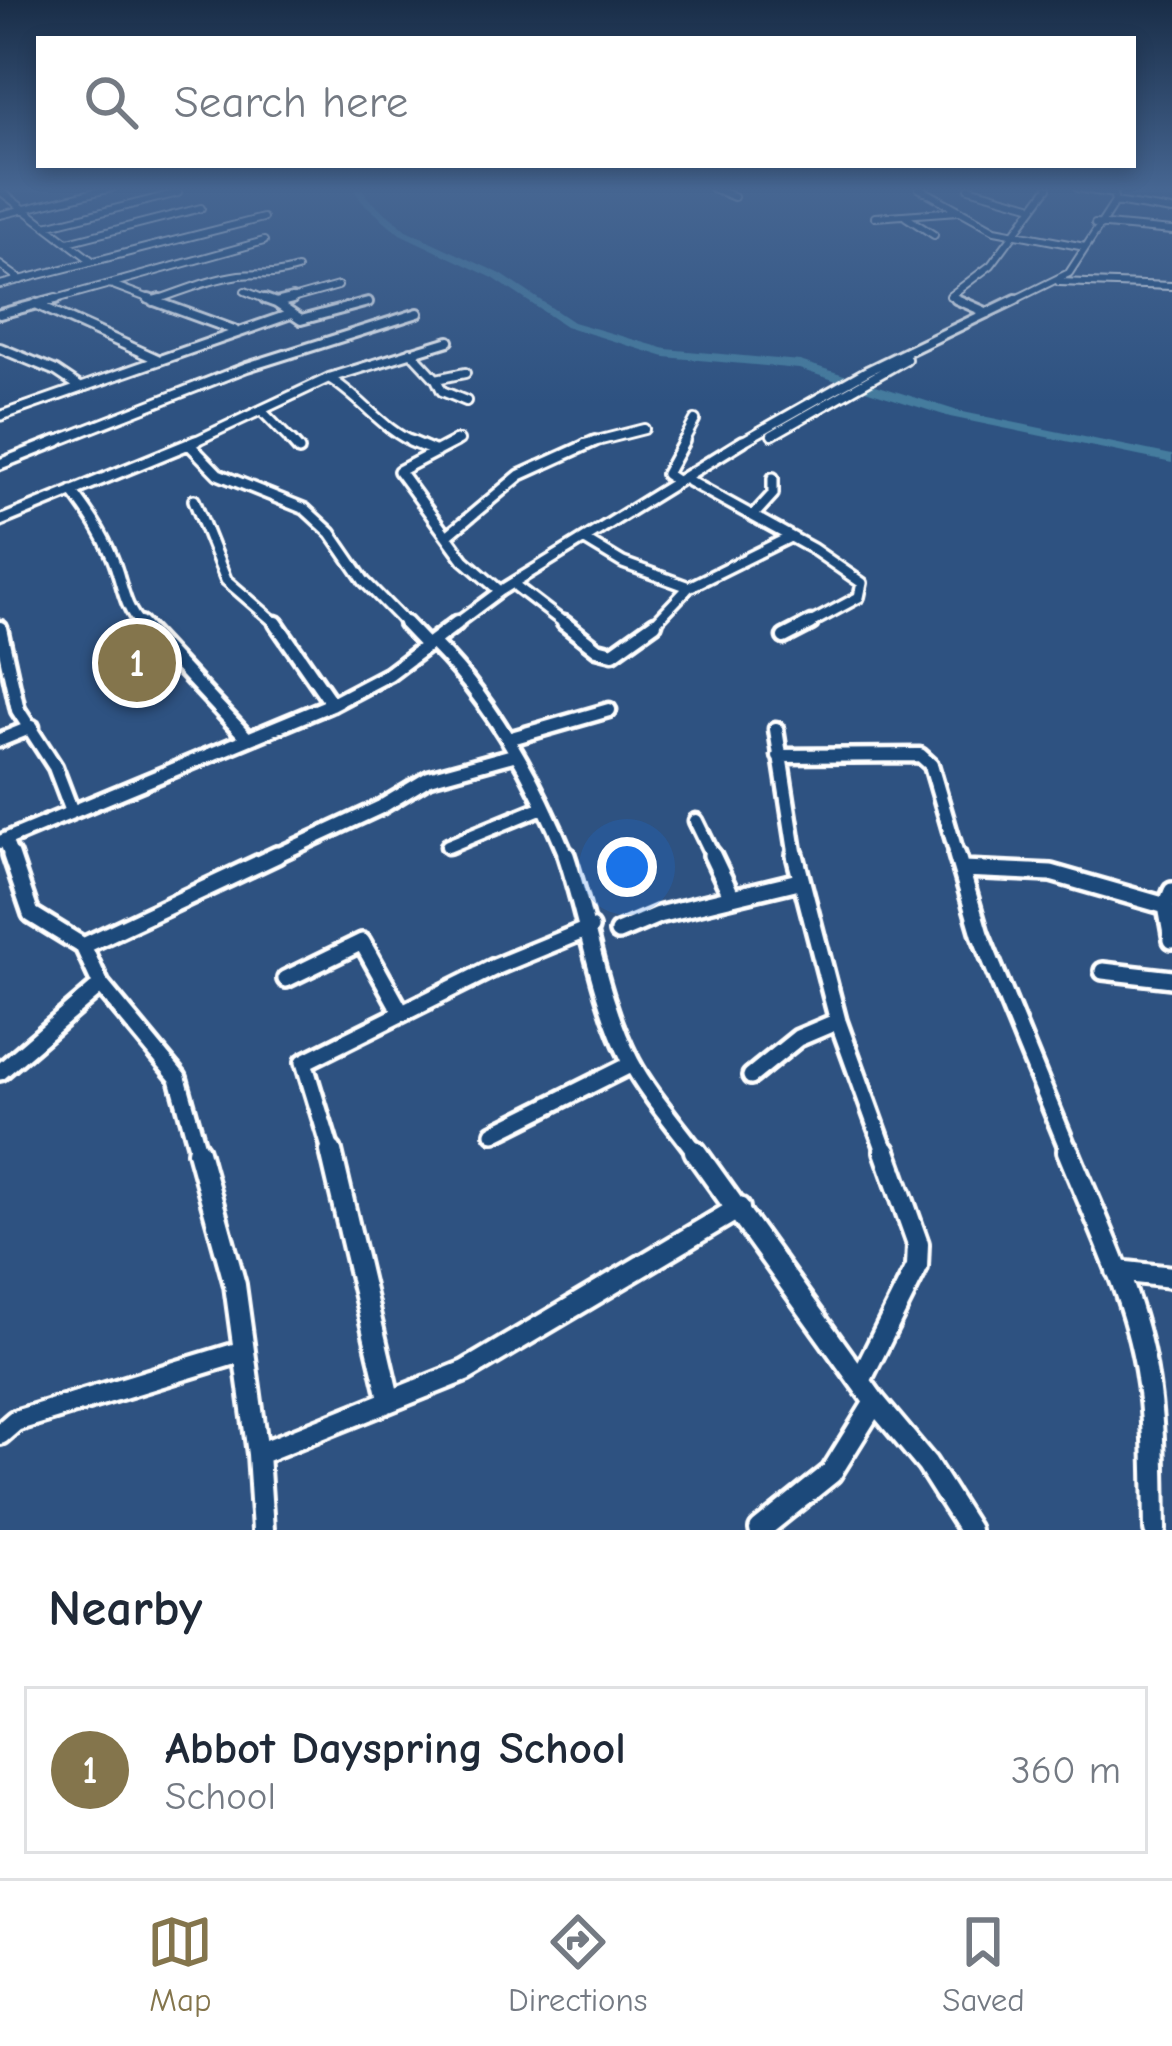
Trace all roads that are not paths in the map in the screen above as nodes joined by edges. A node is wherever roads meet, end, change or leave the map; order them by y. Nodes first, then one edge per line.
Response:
1 (198, 259) edge
2 (994, 259) edge
3 (1081, 259) edge
4 (91, 260) edge
5 (0, 265) edge
6 (297, 269) dead end
7 (21, 280) junction
8 (1054, 282) junction
9 (110, 284) junction
10 (0, 285) edge
11 (338, 286) dead end
12 (1172, 286) edge
13 (245, 291) dead end
14 (153, 301) junction
15 (368, 302) dead end
16 (36, 304) junction
17 (276, 304) junction
18 (988, 313) junction
19 (0, 314) edge
20 (291, 314) junction
21 (418, 314) dead end
22 (235, 331) junction
23 (931, 340) junction
24 (449, 341) dead end
25 (0, 348) edge
26 (411, 352) junction
27 (158, 359) junction
28 (465, 373) dead end
29 (328, 378) junction
30 (436, 379) junction
31 (851, 385) junction
32 (80, 387) junction
33 (466, 401) dead end
34 (261, 410) junction
35 (0, 416) edge
36 (695, 420) dead end
37 (644, 429) dead end
38 (459, 440) dead end
39 (190, 444) junction
40 (299, 450) dead end
41 (436, 452) junction
42 (0, 464) edge
43 (773, 478) dead end
44 (682, 481) junction
45 (72, 491) junction
46 (194, 500) dead end
47 (753, 516) junction
48 (0, 521) edge
49 (447, 536) junction
50 (788, 538) junction
51 (585, 540) junction
52 (517, 587) junction
53 (689, 587) junction
54 (500, 591) junction
55 (0, 628) edge
56 (784, 637) dead end
57 (430, 645) junction
58 (332, 704) junction
59 (609, 710) dead end
60 (32, 727) junction
61 (776, 729) dead end
62 (247, 738) junction
63 (0, 740) edge
64 (510, 747) junction
65 (779, 756) junction
66 (543, 807) junction
67 (70, 809) junction
68 (696, 820) dead end
69 (2, 845) edge
70 (448, 846) dead end
71 (963, 869) junction
72 (799, 881) junction
73 (732, 897) junction
74 (1169, 898) edge
75 (590, 928) junction
76 (618, 932) dead end
77 (1172, 940) edge
78 (82, 946) junction
79 (1103, 971) dead end
80 (286, 979) dead end
81 (1172, 979) edge
82 (101, 985) junction
83 (401, 1012) junction
84 (838, 1021) junction
85 (632, 1064) junction
86 (0, 1072) edge
87 (751, 1076) dead end
88 (494, 1133) dead end
89 (739, 1208) junction
90 (1117, 1270) junction
91 (1172, 1277) edge
92 (244, 1351) junction
93 (860, 1381) junction
94 (389, 1399) junction
95 (875, 1402) junction
96 (0, 1434) edge
97 (258, 1454) junction
98 (263, 1530) edge
99 (760, 1530) edge
100 (969, 1530) edge
101 (1155, 1530) edge

1 - 9 street
2 - 18 street
3 - 8 street
4 - 7 street
5 - 7 street
6 - 14 street
7 - 10 street
8 - 12 street
8 - 18 street
9 - 14 street
9 - 16 street
11 - 17 street
13 - 17 street
14 - 22 street
15 - 20 street
16 - 19 street
16 - 27 street
17 - 20 street
18 - 23 street
20 - 22 street
21 - 42 street
22 - 27 street
23 - 31 street
23 - 31 street
24 - 26 street
25 - 32 street
26 - 29 street
26 - 30 street
27 - 32 street
28 - 30 street
29 - 34 street
29 - 41 street
30 - 33 street
31 - 44 street
32 - 35 street
34 - 39 street
34 - 40 street
36 - 44 street
37 - 49 street
38 - 41 street
39 - 45 street
39 - 57 street
41 - 49 street
43 - 47 street
44 - 47 street
44 - 51 street
44 - 54 street
45 - 48 street
45 - 62 street
46 - 58 street
47 - 50 street
49 - 54 street
50 - 53 street
50 - 56 street
51 - 52 street
51 - 53 street
52 - 53 street
52 - 57 street
54 - 57 street
55 - 60 street
57 - 58 street
57 - 64 street
57 - 69 street
58 - 62 street
59 - 64 street
60 - 63 street
60 - 67 street
61 - 65 street
62 - 67 street
64 - 66 street
64 - 78 street
65 - 71 street
65 - 72 street
66 - 70 street
66 - 75 street
67 - 69 street
68 - 73 street
69 - 78 street
71 - 74 street
71 - 90 street
72 - 73 street
72 - 84 street
73 - 76 street
74 - 77 street
75 - 83 street
75 - 85 street
78 - 82 street
79 - 81 street
80 - 83 street
82 - 86 street
82 - 92 street
83 - 94 street
84 - 87 street
84 - 93 street
85 - 88 street
85 - 89 street
89 - 93 street
89 - 94 street
90 - 91 street
90 - 101 street
92 - 96 street
92 - 97 street
93 - 95 street
94 - 97 street
95 - 99 street
95 - 100 street
97 - 98 street

